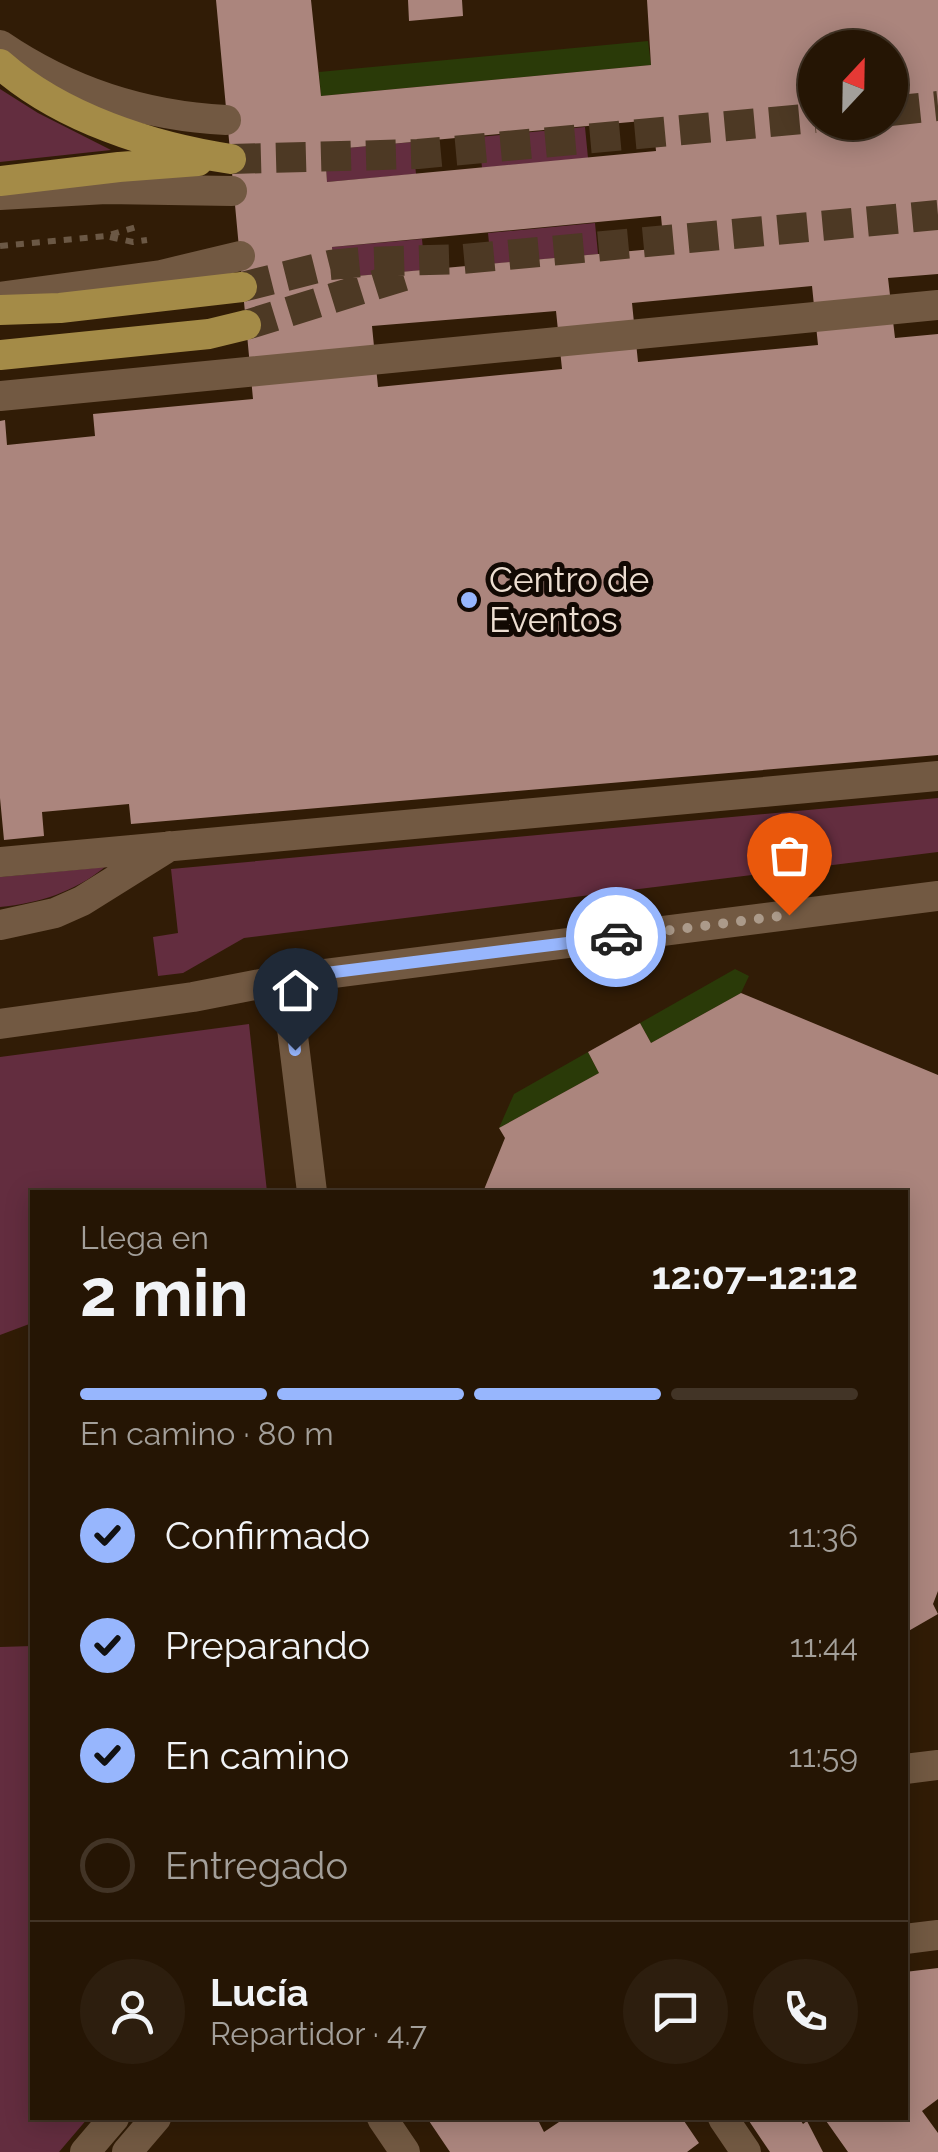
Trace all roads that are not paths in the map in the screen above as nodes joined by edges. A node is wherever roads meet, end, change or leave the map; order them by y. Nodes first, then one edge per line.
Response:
1 (0, 45) edge
2 (0, 64) edge
3 (226, 120) dead end
4 (0, 181) edge
5 (232, 191) tunnel mouth
6 (0, 195) edge
7 (240, 256) tunnel mouth
8 (242, 287) tunnel mouth
9 (0, 297) edge
10 (938, 306) edge
11 (0, 310) edge
12 (246, 325) tunnel mouth
13 (0, 355) edge
14 (0, 396) edge
15 (938, 776) edge
16 (173, 844) junction
17 (0, 862) edge
18 (938, 896) edge
19 (0, 925) edge
20 (286, 978) junction
21 (0, 1024) edge
22 (312, 1190) edge
23 (938, 1765) edge
24 (908, 1769) edge
25 (938, 1934) edge
26 (908, 1939) edge
27 (112, 2120) edge
28 (154, 2120) edge
29 (383, 2120) edge
30 (723, 2120) edge
31 (85, 2152) edge
32 (127, 2152) edge
33 (405, 2152) edge
34 (746, 2152) edge

1 - 3 street
2 - 4 main road
5 - 6 street
7 - 9 street
8 - 11 main road
10 - 14 street
12 - 13 main road
15 - 16 street
16 - 17 street
16 - 19 street
18 - 20 street
20 - 21 street
20 - 22 street
23 - 24 street
25 - 26 street
27 - 31 street
28 - 32 street
29 - 33 street
30 - 34 street

